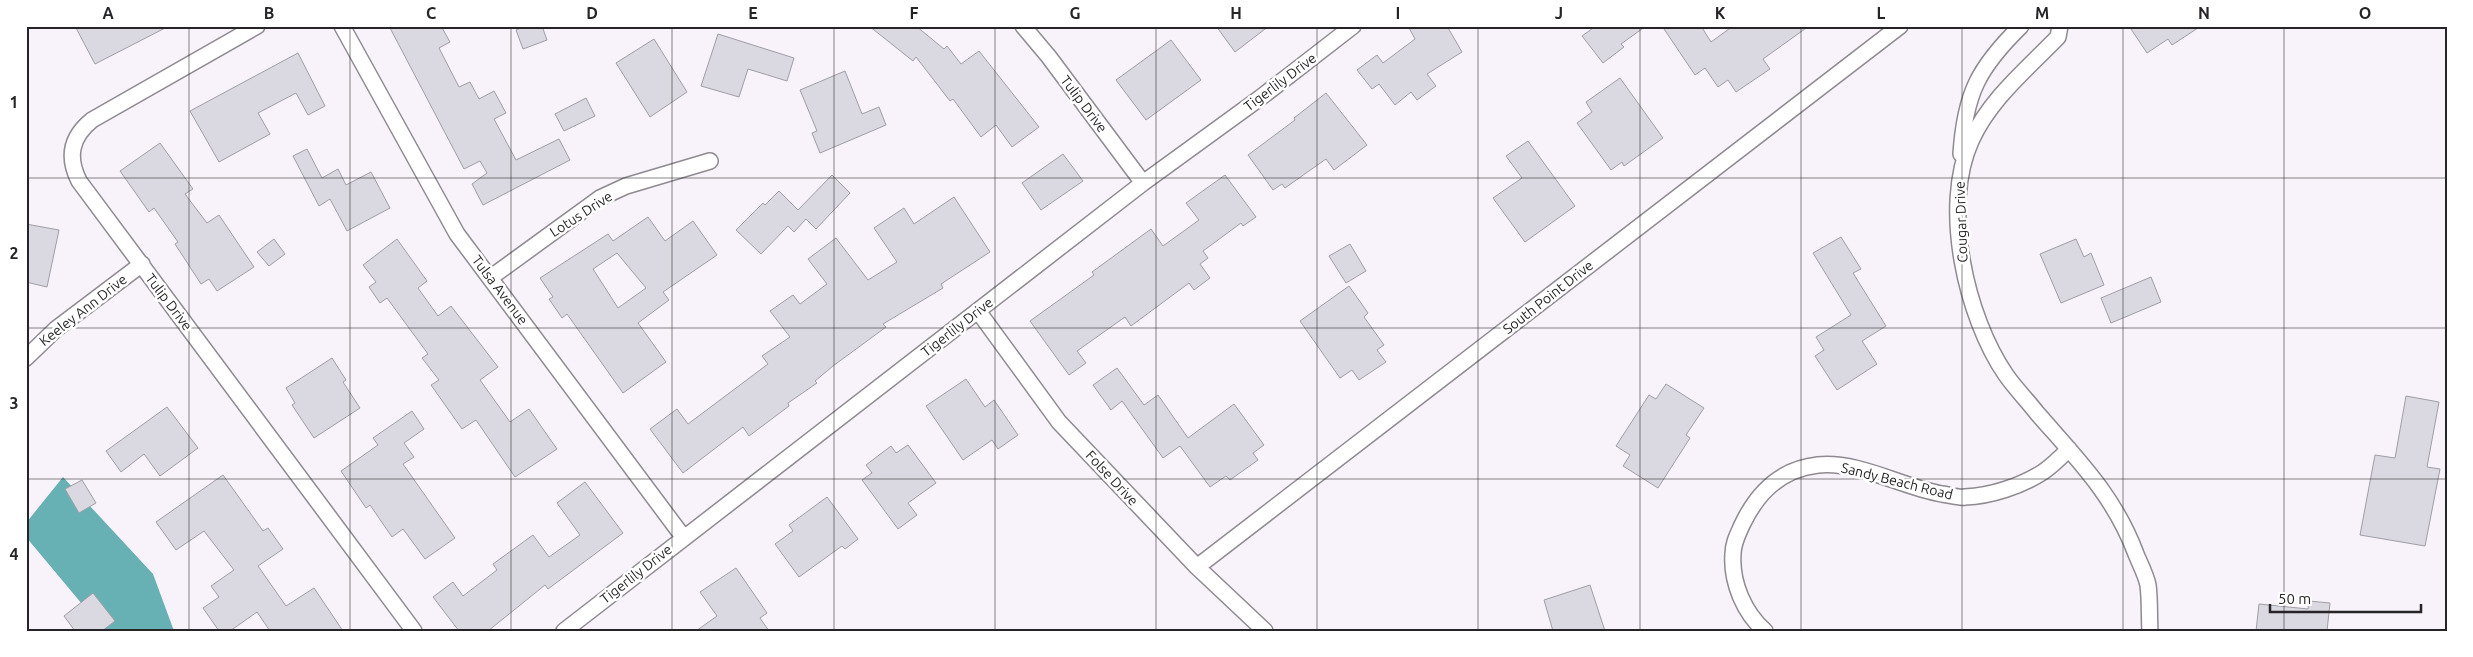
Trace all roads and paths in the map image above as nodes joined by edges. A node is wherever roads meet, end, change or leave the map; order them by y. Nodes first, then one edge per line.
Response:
1 (257, 26) edge
2 (342, 26) edge
3 (1023, 26) edge
4 (1353, 26) edge
5 (1900, 26) edge
6 (2022, 26) edge
7 (2060, 26) edge
8 (710, 162) dead end
9 (1960, 170) junction
10 (1143, 183) junction
11 (142, 264) junction
12 (490, 278) junction
13 (978, 311) junction
14 (26, 358) edge
15 (2069, 449) junction
16 (684, 538) junction
17 (1197, 567) junction
18 (414, 631) edge
19 (564, 631) edge
20 (1265, 631) edge
21 (1766, 631) edge
22 (2150, 631) edge

1 - 11 street, Tulip Drive
2 - 12 street, Tulsa Avenue
3 - 10 street, Tulip Drive
4 - 10 street, Tigerlily Drive
5 - 17 street, South Point Drive
6 - 9 street
7 - 9 street, Cougar Drive
8 - 12 street, Lotus Drive
9 - 15 street, Cougar Drive
10 - 13 street, Tigerlily Drive
11 - 14 street, Keeley Ann Drive
11 - 18 street, Tulip Drive
12 - 16 street, Tulsa Avenue
13 - 16 street, Tigerlily Drive
13 - 17 street, Folse Drive
15 - 21 street, Sandy Beach Road
15 - 22 street
16 - 19 street, Tigerlily Drive
17 - 20 street, Folse Drive

